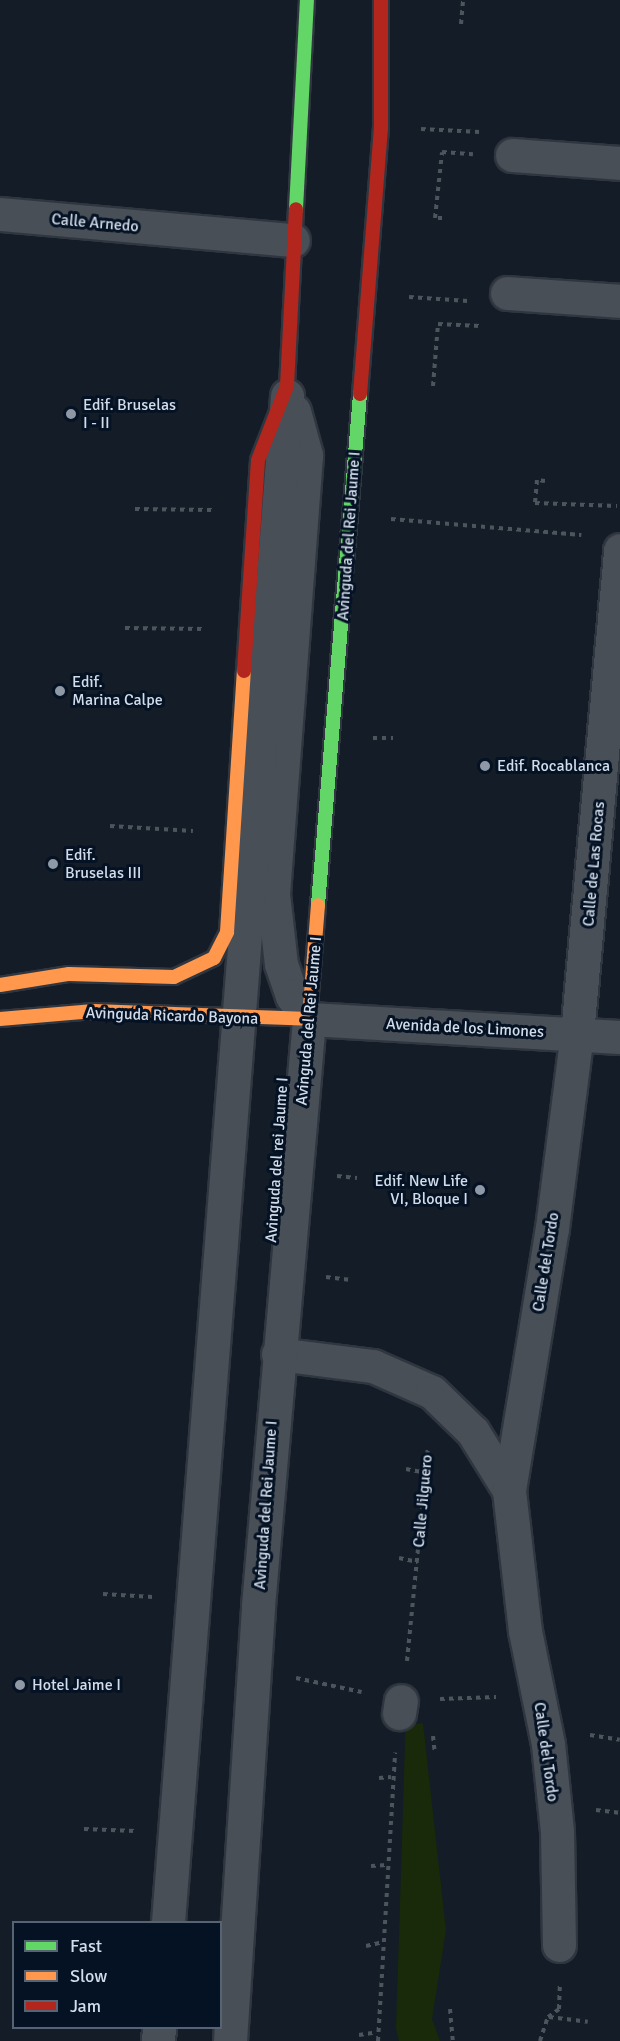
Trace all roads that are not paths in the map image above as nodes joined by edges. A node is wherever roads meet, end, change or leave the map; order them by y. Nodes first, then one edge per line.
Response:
1 (307, 0) edge
2 (381, 0) edge
3 (512, 155) dead end
4 (620, 163) edge
5 (0, 214) edge
6 (293, 240) junction
7 (507, 293) dead end
8 (620, 301) edge
9 (287, 386) junction
10 (620, 550) edge
11 (174, 977) junction
12 (242, 978) junction
13 (0, 985) edge
14 (239, 1017) junction
15 (0, 1019) edge
16 (298, 1019) junction
17 (577, 1034) junction
18 (620, 1037) edge
19 (278, 1353) junction
20 (508, 1490) junction
21 (168, 1921) edge
22 (559, 1945) road end
23 (230, 2041) edge

1 - 6 main road
2 - 16 main road, Avinguda del Rei Jaume I
3 - 4 street
5 - 6 street, Calle Arnedo
6 - 9 main road
7 - 8 street
9 - 11 main road
9 - 12 street
9 - 16 street
10 - 17 street, Calle de Las Rocas
11 - 12 street
11 - 13 main road
12 - 14 street
12 - 16 street
14 - 15 main road, Avinguda Ricardo Bayona
14 - 16 main road, Avinguda Ricardo Bayona
14 - 21 street
16 - 17 street, Avenida de los Limones
16 - 19 street, Avinguda del Rei Jaume I
17 - 18 street, Avenida de los Limones
17 - 20 street, Calle del Tordo
19 - 20 street, Calle del Tordo
19 - 23 street, Avinguda del Rei Jaume I
20 - 22 street, Calle del Tordo

